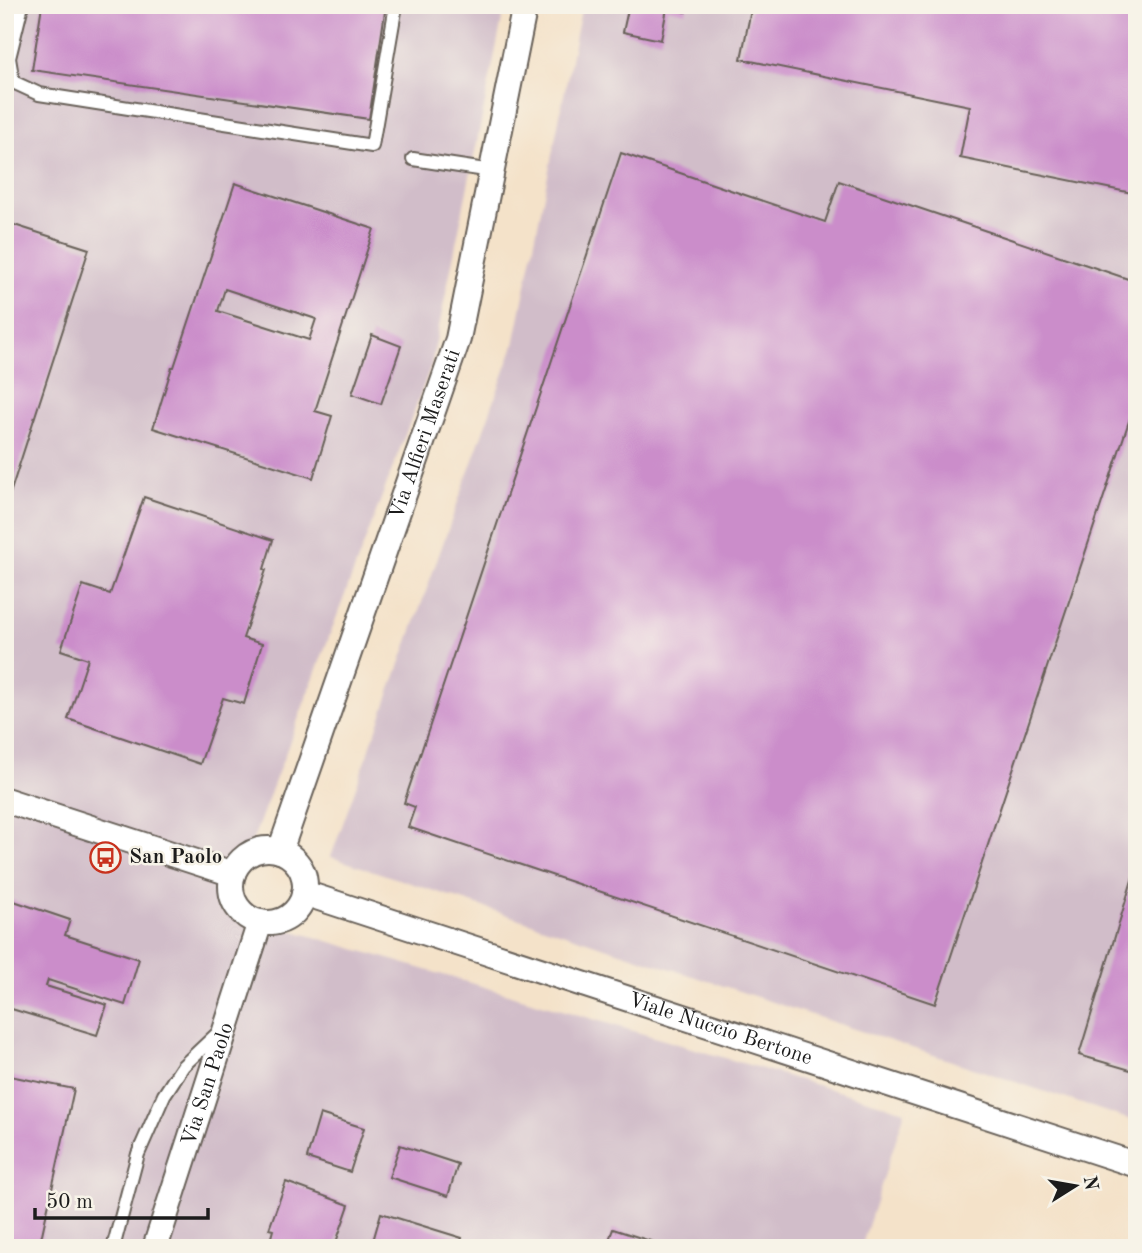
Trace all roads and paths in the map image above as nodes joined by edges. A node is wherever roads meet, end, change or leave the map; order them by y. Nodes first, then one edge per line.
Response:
1 (22, 5) edge
2 (396, 5) edge
3 (525, 5) edge
4 (413, 159) dead end
5 (492, 170) junction
6 (5, 800) edge
7 (280, 851) junction
8 (233, 874) junction
9 (304, 893) junction
10 (260, 922) junction
11 (227, 1025) junction
12 (1137, 1165) edge
13 (113, 1248) edge
14 (155, 1248) edge

1 - 2 lane
3 - 5 street, Via Alfieri Maserati
4 - 5 lane
5 - 7 street, Via Alfieri Maserati
6 - 8 street
7 - 8 street
7 - 9 street
8 - 10 street
9 - 10 street
9 - 12 street, Viale Nuccio Bertone
10 - 11 street, Via San Paolo
11 - 13 lane
11 - 14 street, Via San Paolo

